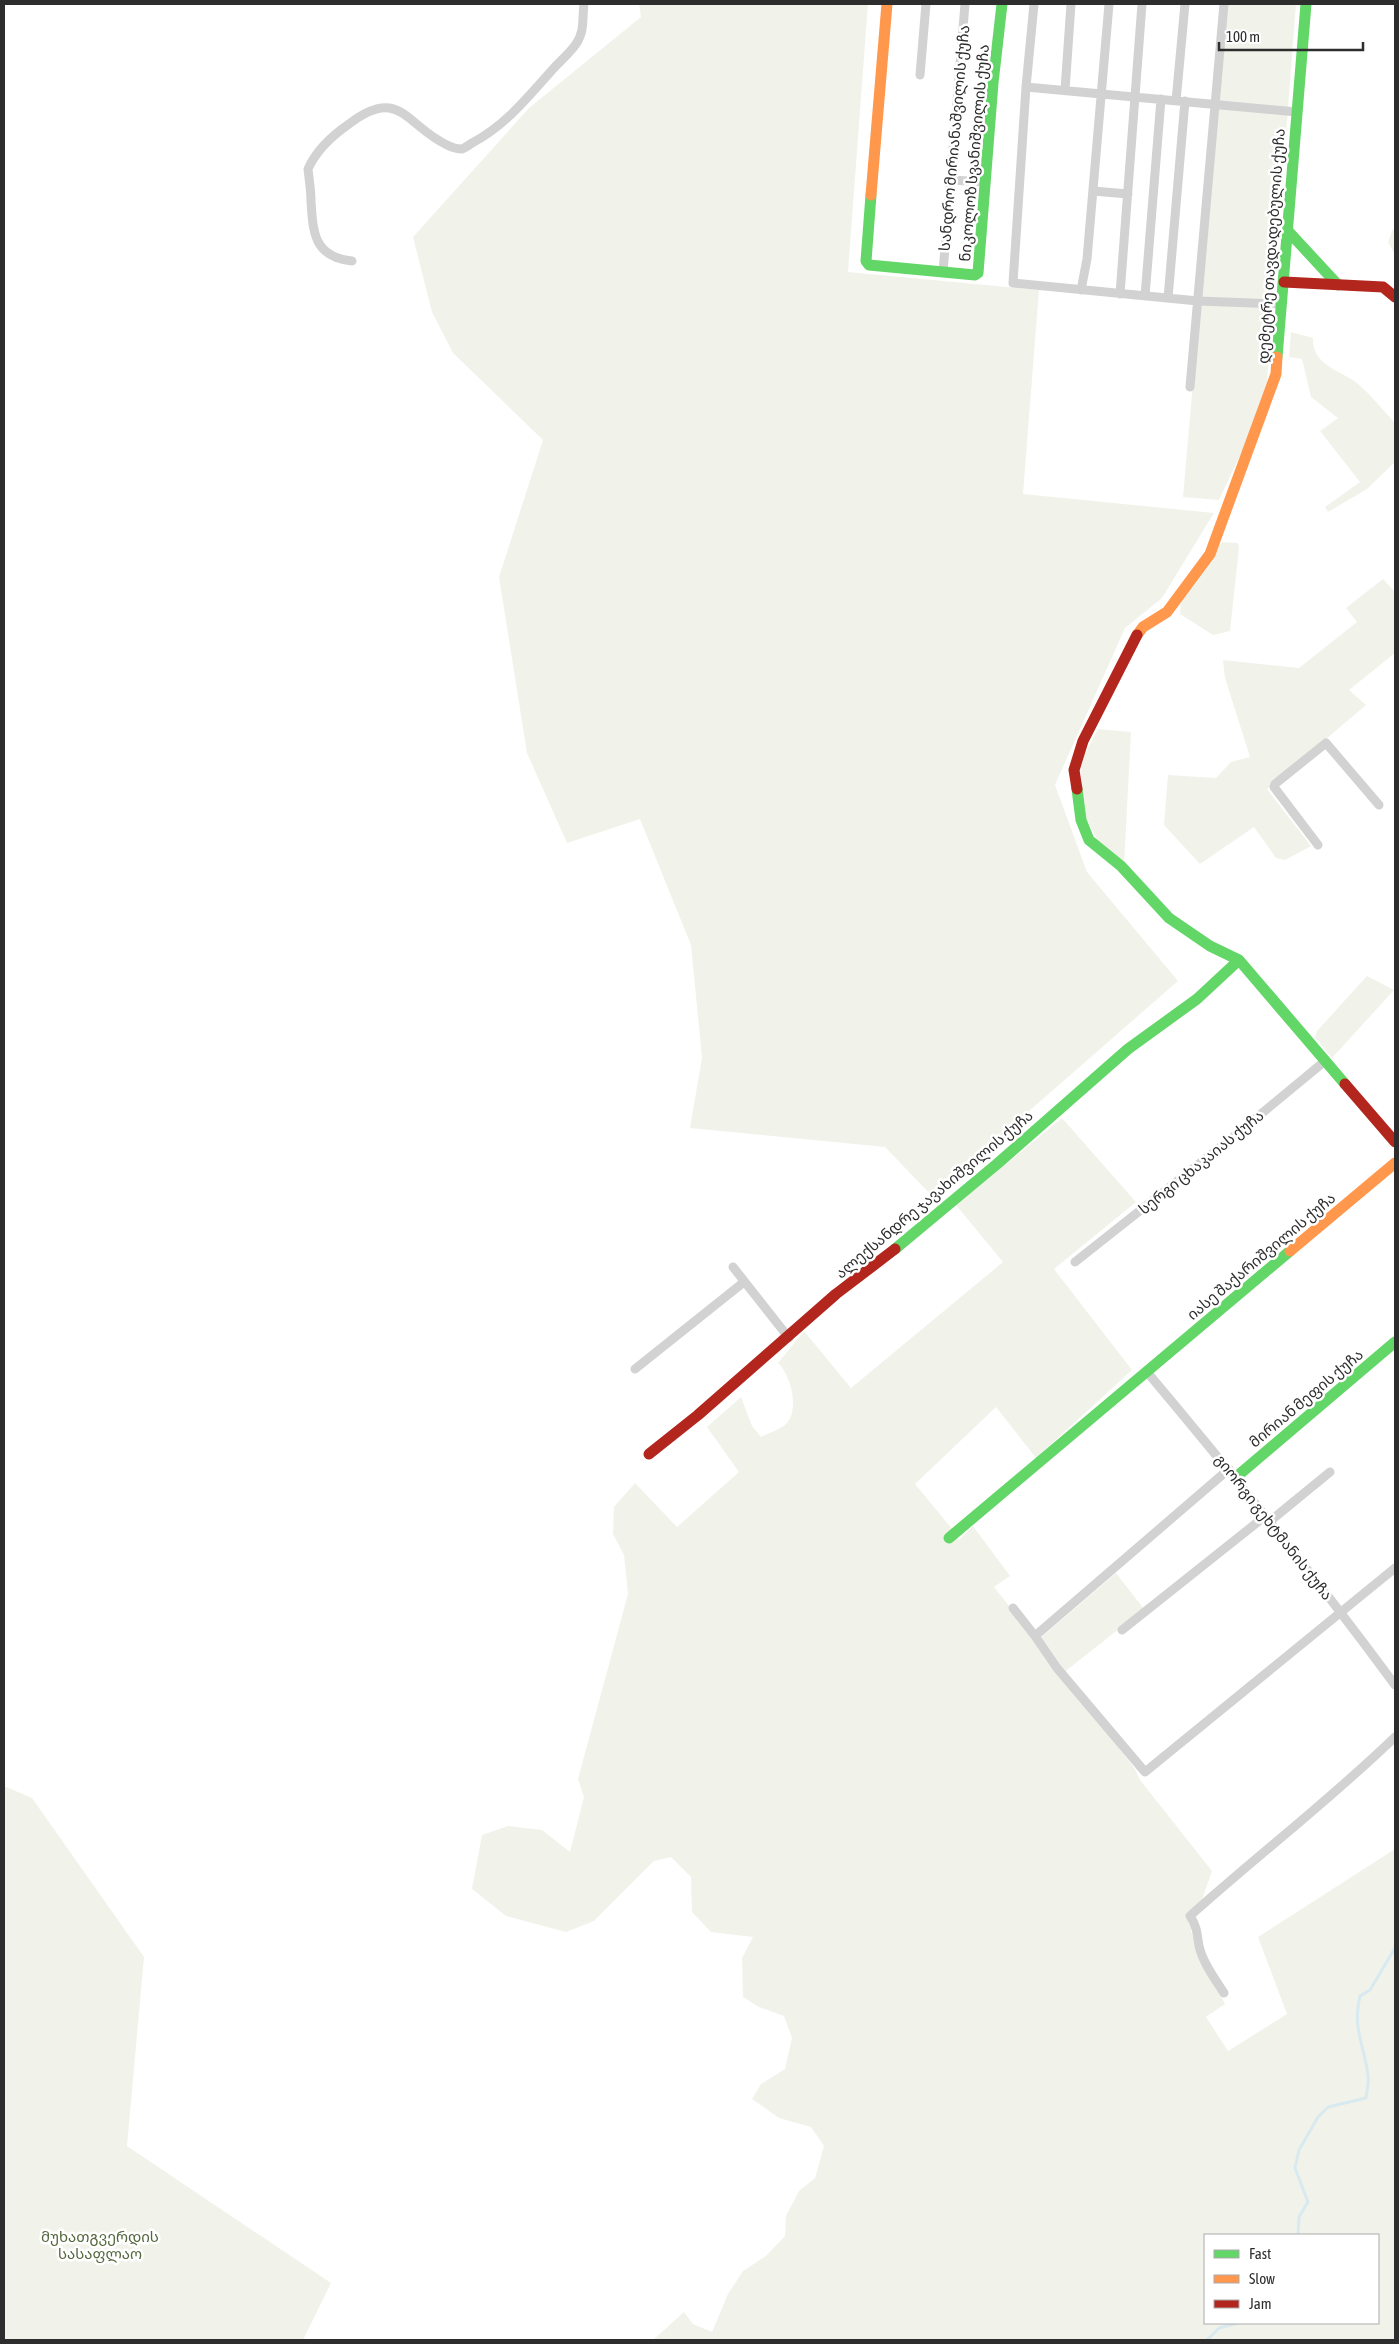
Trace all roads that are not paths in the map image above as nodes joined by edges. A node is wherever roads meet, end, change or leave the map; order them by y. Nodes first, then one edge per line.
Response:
1 (584, 4) edge
2 (887, 4) edge
3 (926, 4) edge
4 (965, 4) edge
5 (1002, 4) edge
6 (1034, 4) edge
7 (1071, 4) edge
8 (1109, 4) edge
9 (1142, 4) edge
10 (1185, 4) edge
11 (1224, 4) edge
12 (1306, 4) edge
13 (920, 75) dead end
14 (1026, 86) junction
15 (1065, 90) junction
16 (1102, 94) junction
17 (1135, 97) junction
18 (1160, 99) junction
19 (1181, 101) junction
20 (1215, 104) junction
21 (1297, 112) junction
22 (951, 180) junction
23 (986, 182) junction
24 (1093, 191) junction
25 (1128, 194) junction
26 (1288, 231) junction
27 (352, 261) dead end
28 (943, 272) junction
29 (1284, 282) junction
30 (1338, 284) junction
31 (1081, 290) junction
32 (1120, 294) junction
33 (1145, 296) junction
34 (1395, 297) edge
35 (1168, 298) junction
36 (1198, 302) junction
37 (1282, 304) junction
38 (1190, 387) dead end
39 (1379, 805) dead end
40 (1318, 845) dead end
41 (1239, 960) junction
42 (1325, 1061) junction
43 (1395, 1142) edge
44 (1395, 1163) edge
45 (1075, 1262) dead end
46 (733, 1267) dead end
47 (744, 1282) junction
48 (788, 1338) junction
49 (1395, 1342) edge
50 (635, 1369) dead end
51 (1147, 1372) junction
52 (649, 1454) dead end
53 (1330, 1472) dead end
54 (1232, 1473) junction
55 (1267, 1519) junction
56 (950, 1538) dead end
57 (1395, 1568) edge
58 (1013, 1608) dead end
59 (1342, 1613) junction
60 (1122, 1630) dead end
61 (1035, 1636) junction
62 (1395, 1685) edge
63 (1395, 1737) edge
64 (1224, 1993) dead end

1 - 27 street
2 - 28 street, ნიკოლოზ სვანიშვილის ქუჩა
3 - 13 street
4 - 22 street, სანდრო მირიანაშვილის ქუჩა
5 - 23 street, ნიკოლოზ სვანიშვილის ქუჩა
6 - 14 street
7 - 15 street
8 - 16 street
9 - 17 street
10 - 19 street
11 - 20 street
12 - 21 street, დემეტრე თავდადებულის ქუჩა
14 - 15 street
14 - 31 street
15 - 16 street
16 - 17 street
16 - 24 street
17 - 18 street
17 - 25 street
18 - 19 street
18 - 33 street
19 - 20 street
19 - 35 street
20 - 21 street
20 - 36 street
21 - 26 street, დემეტრე თავდადებულის ქუჩა
22 - 23 street
22 - 28 street, სანდრო მირიანაშვილის ქუჩა
23 - 28 street, ნიკოლოზ სვანიშვილის ქუჩა
24 - 25 street
24 - 31 street
25 - 32 street
26 - 29 street, დემეტრე თავდადებულის ქუჩა
26 - 30 street
29 - 30 street
29 - 37 street, დემეტრე თავდადებულის ქუჩა
30 - 34 street
31 - 32 street
32 - 33 street
33 - 35 street
35 - 36 street
36 - 37 street
36 - 38 street
37 - 41 street, დემეტრე თავდადებულის ქუჩა
39 - 40 street
41 - 42 street, დემეტრე თავდადებულის ქუჩა
41 - 48 street, ალექსანდრე ჯავახიშვილის ქუჩა
42 - 43 street, დემეტრე თავდადებულის ქუჩა
42 - 45 street, სერგი ცხაკაიას ქუჩა
44 - 51 street, იასე შაქარიშვილის ქუჩა
46 - 47 street
47 - 48 street
47 - 50 street
48 - 52 street, ალექსანდრე ჯავახიშვილის ქუჩა
49 - 54 street, მირიან მეფის ქუჩა
51 - 54 street, გიორგი გეხტმანის ქუჩა
51 - 56 street, იასე შაქარიშვილის ქუჩა
53 - 55 street
54 - 55 street, გიორგი გეხტმანის ქუჩა
54 - 61 street
55 - 59 street, გიორგი გეხტმანის ქუჩა
55 - 60 street
57 - 59 street
58 - 61 street
59 - 61 street
59 - 62 street, გიორგი გეხტმანის ქუჩა
63 - 64 street

